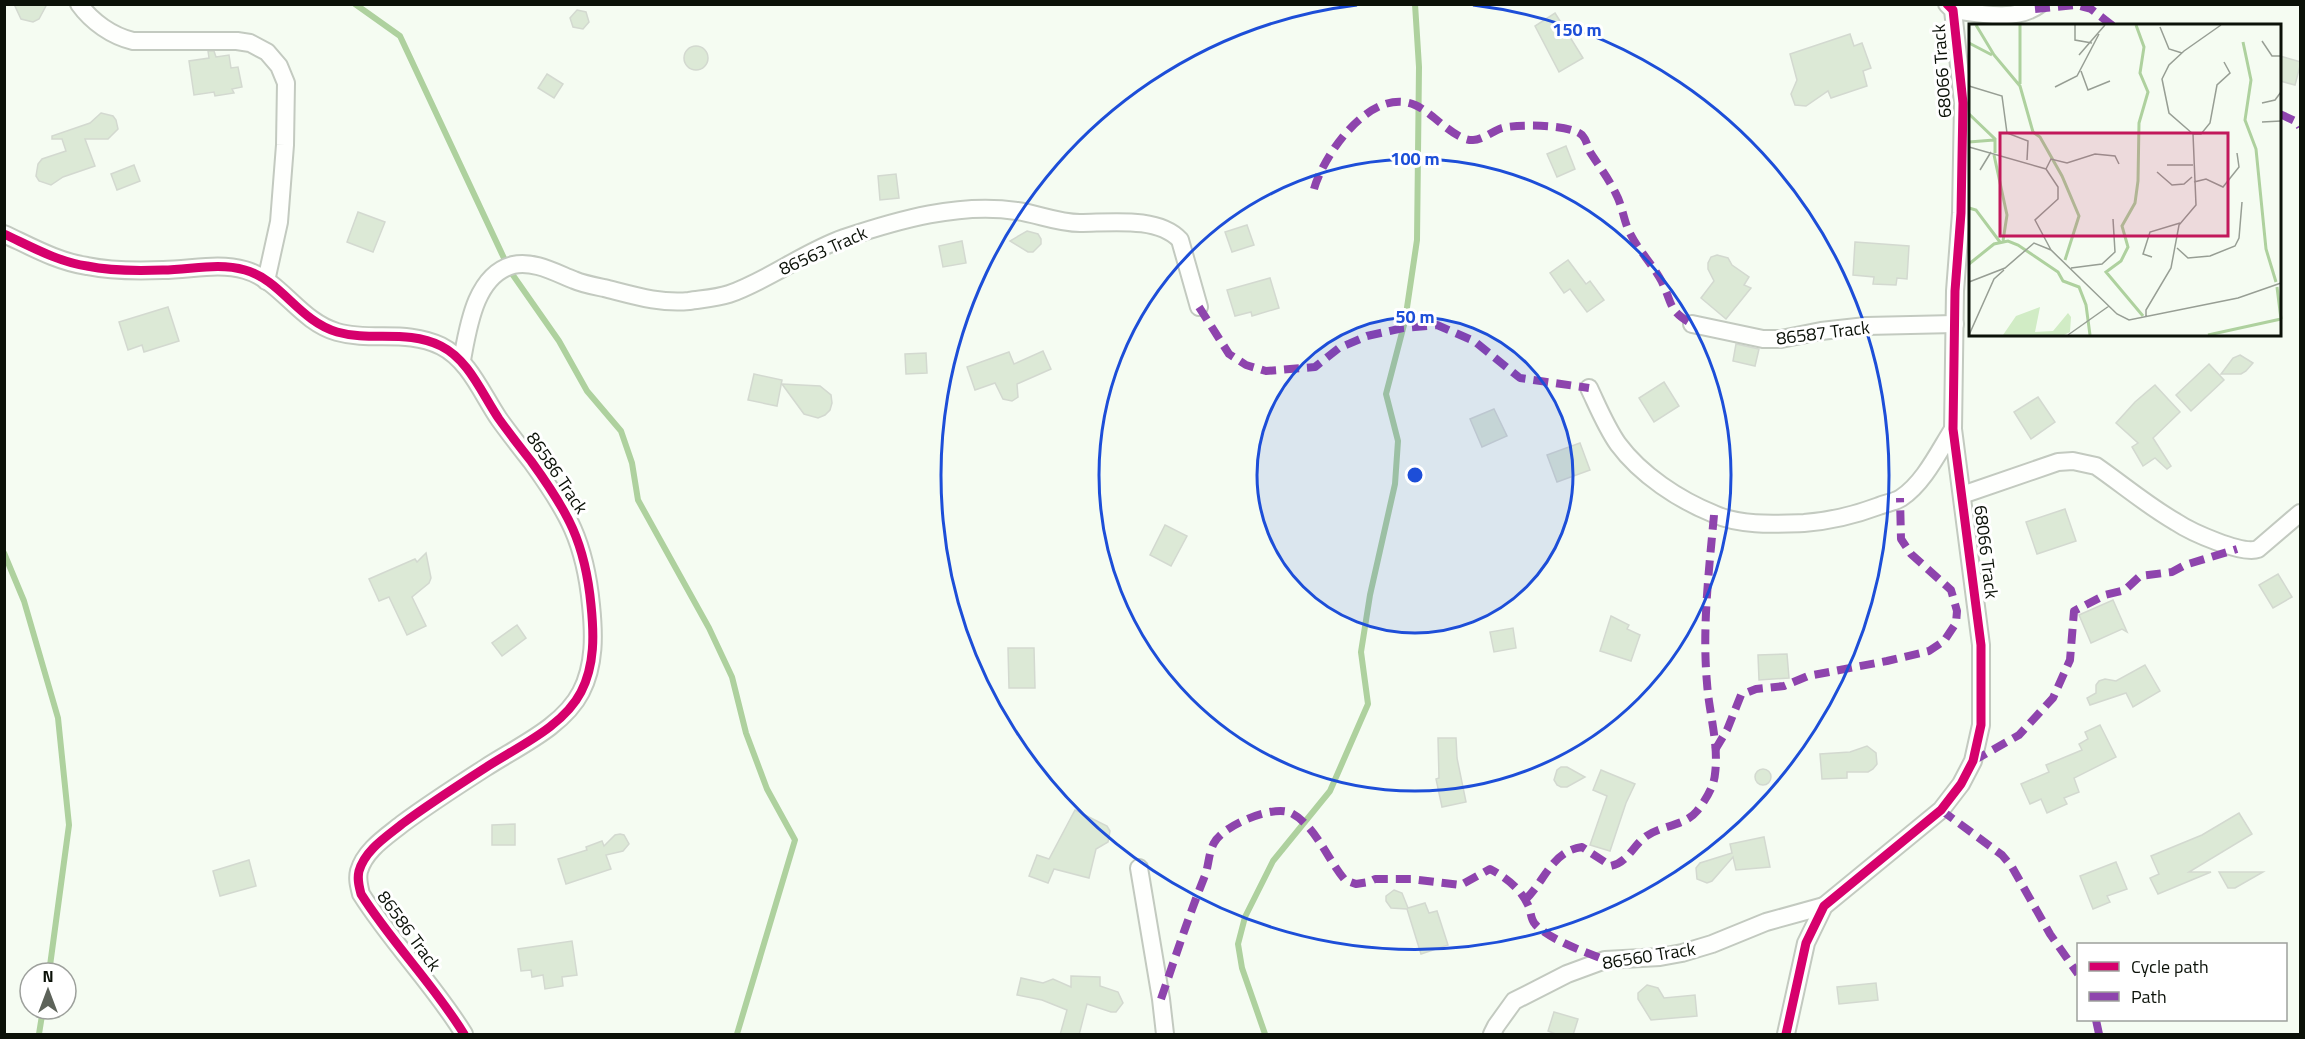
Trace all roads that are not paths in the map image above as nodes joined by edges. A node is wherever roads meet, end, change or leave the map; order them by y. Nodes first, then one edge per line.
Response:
1 (79, 4) edge
2 (2040, 4) edge
3 (1950, 7) edge
4 (4, 234) edge
5 (266, 281) junction
6 (1199, 307) dead end
7 (1692, 324) dead end
8 (1955, 324) junction
9 (462, 360) junction
10 (1589, 388) dead end
11 (1953, 429) junction
12 (1962, 495) junction
13 (2301, 513) edge
14 (1139, 868) dead end
15 (1824, 906) junction
16 (464, 1035) edge
17 (1165, 1035) edge
18 (1492, 1035) edge
19 (1786, 1035) edge

1 - 5 street
2 - 3 street
3 - 8 street, 68066 Track
4 - 5 street, 86586 Track
5 - 9 street, 86586 Track
6 - 9 street, 86563 Track
7 - 8 street, 86587 Track
8 - 11 street, 68066 Track
9 - 16 street, 86586 Track
10 - 11 street
11 - 12 street, 68066 Track
12 - 13 street
12 - 15 street, 68066 Track
14 - 17 street
15 - 18 street, 86560 Track
15 - 19 street, 68066 Track

